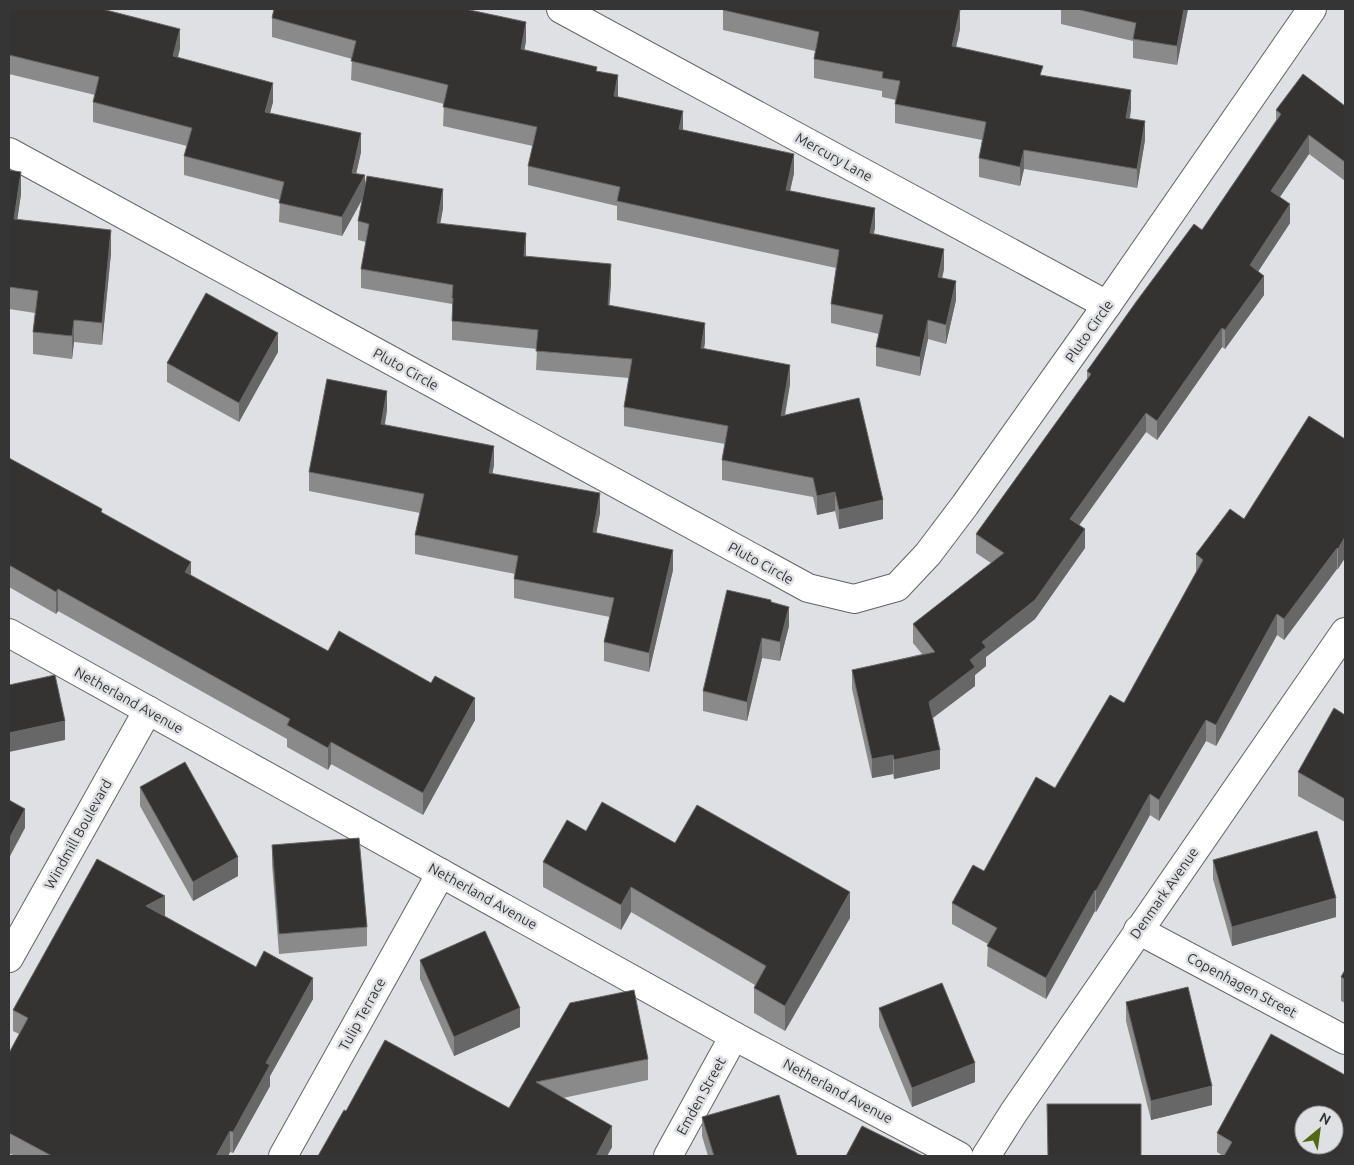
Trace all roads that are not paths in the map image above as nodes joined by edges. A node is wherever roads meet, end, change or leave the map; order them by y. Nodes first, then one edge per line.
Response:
1 (561, 9) edge
2 (1312, 9) edge
3 (9, 152) edge
4 (1108, 306) junction
5 (9, 633) edge
6 (1341, 648) edge
7 (148, 710) junction
8 (441, 872) junction
9 (1138, 930) junction
10 (9, 958) edge
11 (734, 1036) junction
12 (1345, 1040) edge
13 (283, 1156) edge
14 (668, 1156) edge
15 (959, 1156) edge
16 (986, 1156) edge

1 - 4 street, Mercury Lane
2 - 4 street, Pluto Circle
3 - 4 street, Pluto Circle
5 - 7 street, Netherland Avenue
6 - 9 street, Denmark Avenue
7 - 8 street, Netherland Avenue
7 - 10 street, Windmill Boulevard
8 - 11 street, Netherland Avenue
8 - 13 street, Tulip Terrace
9 - 12 street, Copenhagen Street
9 - 16 street, Denmark Avenue
11 - 14 street, Emden Street
11 - 15 street, Netherland Avenue

